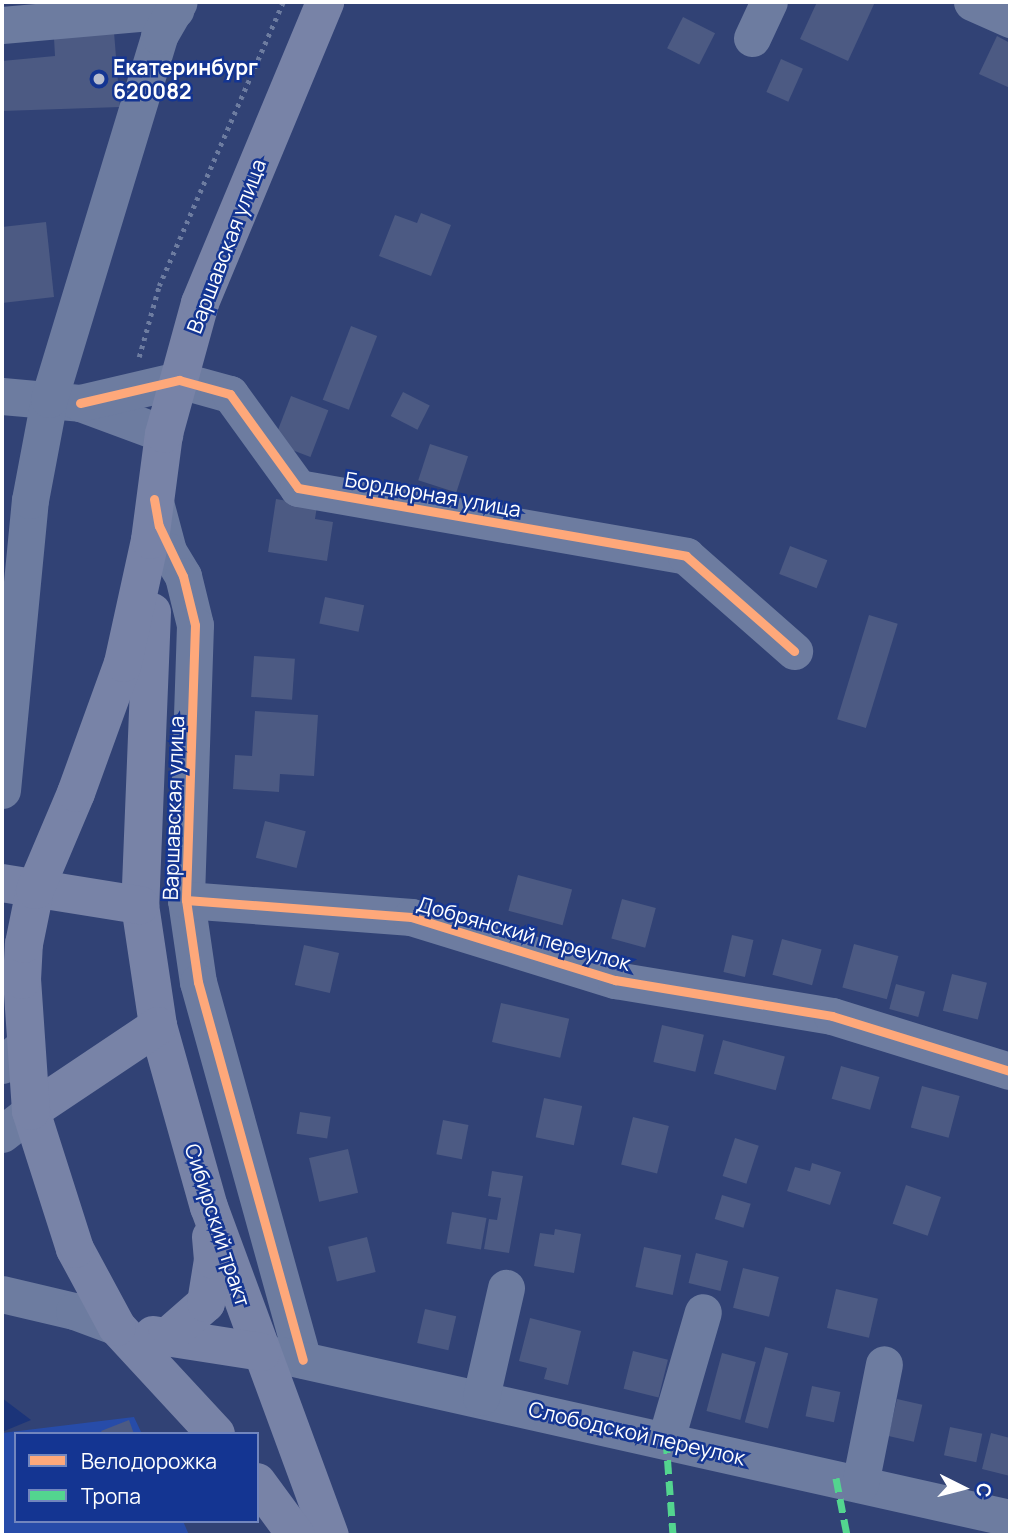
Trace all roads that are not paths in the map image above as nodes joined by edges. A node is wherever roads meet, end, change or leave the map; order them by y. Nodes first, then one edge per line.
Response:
1 (325, 2) edge
2 (769, 2) edge
3 (972, 2) edge
4 (177, 6) edge
5 (1010, 19) edge
6 (2, 26) edge
7 (752, 38) dead end
8 (179, 380) junction
9 (2, 396) edge
10 (64, 401) junction
11 (164, 434) junction
12 (154, 499) junction
13 (150, 540) junction
14 (794, 651) dead end
15 (2, 790) edge
16 (18, 886) edge
17 (186, 900) junction
18 (140, 905) junction
19 (158, 1026) junction
20 (13, 1055) edge
21 (1010, 1071) edge
22 (31, 1111) junction
23 (2, 1134) edge
24 (209, 1207) junction
25 (506, 1288) dead end
26 (2, 1294) edge
27 (703, 1312) dead end
28 (117, 1326) junction
29 (166, 1338) junction
30 (262, 1352) junction
31 (303, 1360) junction
32 (884, 1364) dead end
33 (481, 1397) junction
34 (214, 1432) edge
35 (666, 1440) junction
36 (860, 1484) junction
37 (259, 1485) edge
38 (1010, 1518) edge
39 (296, 1535) edge
40 (330, 1535) edge

1 - 8 main road, Варшавская улица
2 - 7 street
3 - 5 street
4 - 6 street
4 - 10 street
8 - 10 street, Бордюрная улица
8 - 11 main road, Варшавская улица
8 - 14 street, Бордюрная улица
9 - 10 street, Бордюрная улица
10 - 11 street, Бордюрная улица
10 - 15 street
11 - 12 main road, Варшавская улица
12 - 13 main road, Варшавская улица
12 - 17 street, Варшавская улица
13 - 16 main road, Варшавская улица
13 - 18 main road, Варшавская улица
16 - 18 main road
16 - 20 main road
17 - 21 street, Добрянский переулок
17 - 31 street, Варшавская улица
18 - 19 main road, Сибирский тракт
19 - 22 main road
19 - 24 main road, Сибирский тракт
20 - 22 main road
22 - 23 street
22 - 28 main road
24 - 29 main road
24 - 30 main road, Сибирский тракт
25 - 33 street
26 - 28 street
27 - 35 street
28 - 29 main road
28 - 34 main road
29 - 30 main road
30 - 31 street, Слободской переулок
30 - 40 main road, Сибирский тракт
31 - 33 street, Слободской переулок
32 - 36 street
33 - 35 street, Слободской переулок
35 - 36 street, Слободской переулок
36 - 38 street, Слободской переулок
37 - 39 main road

